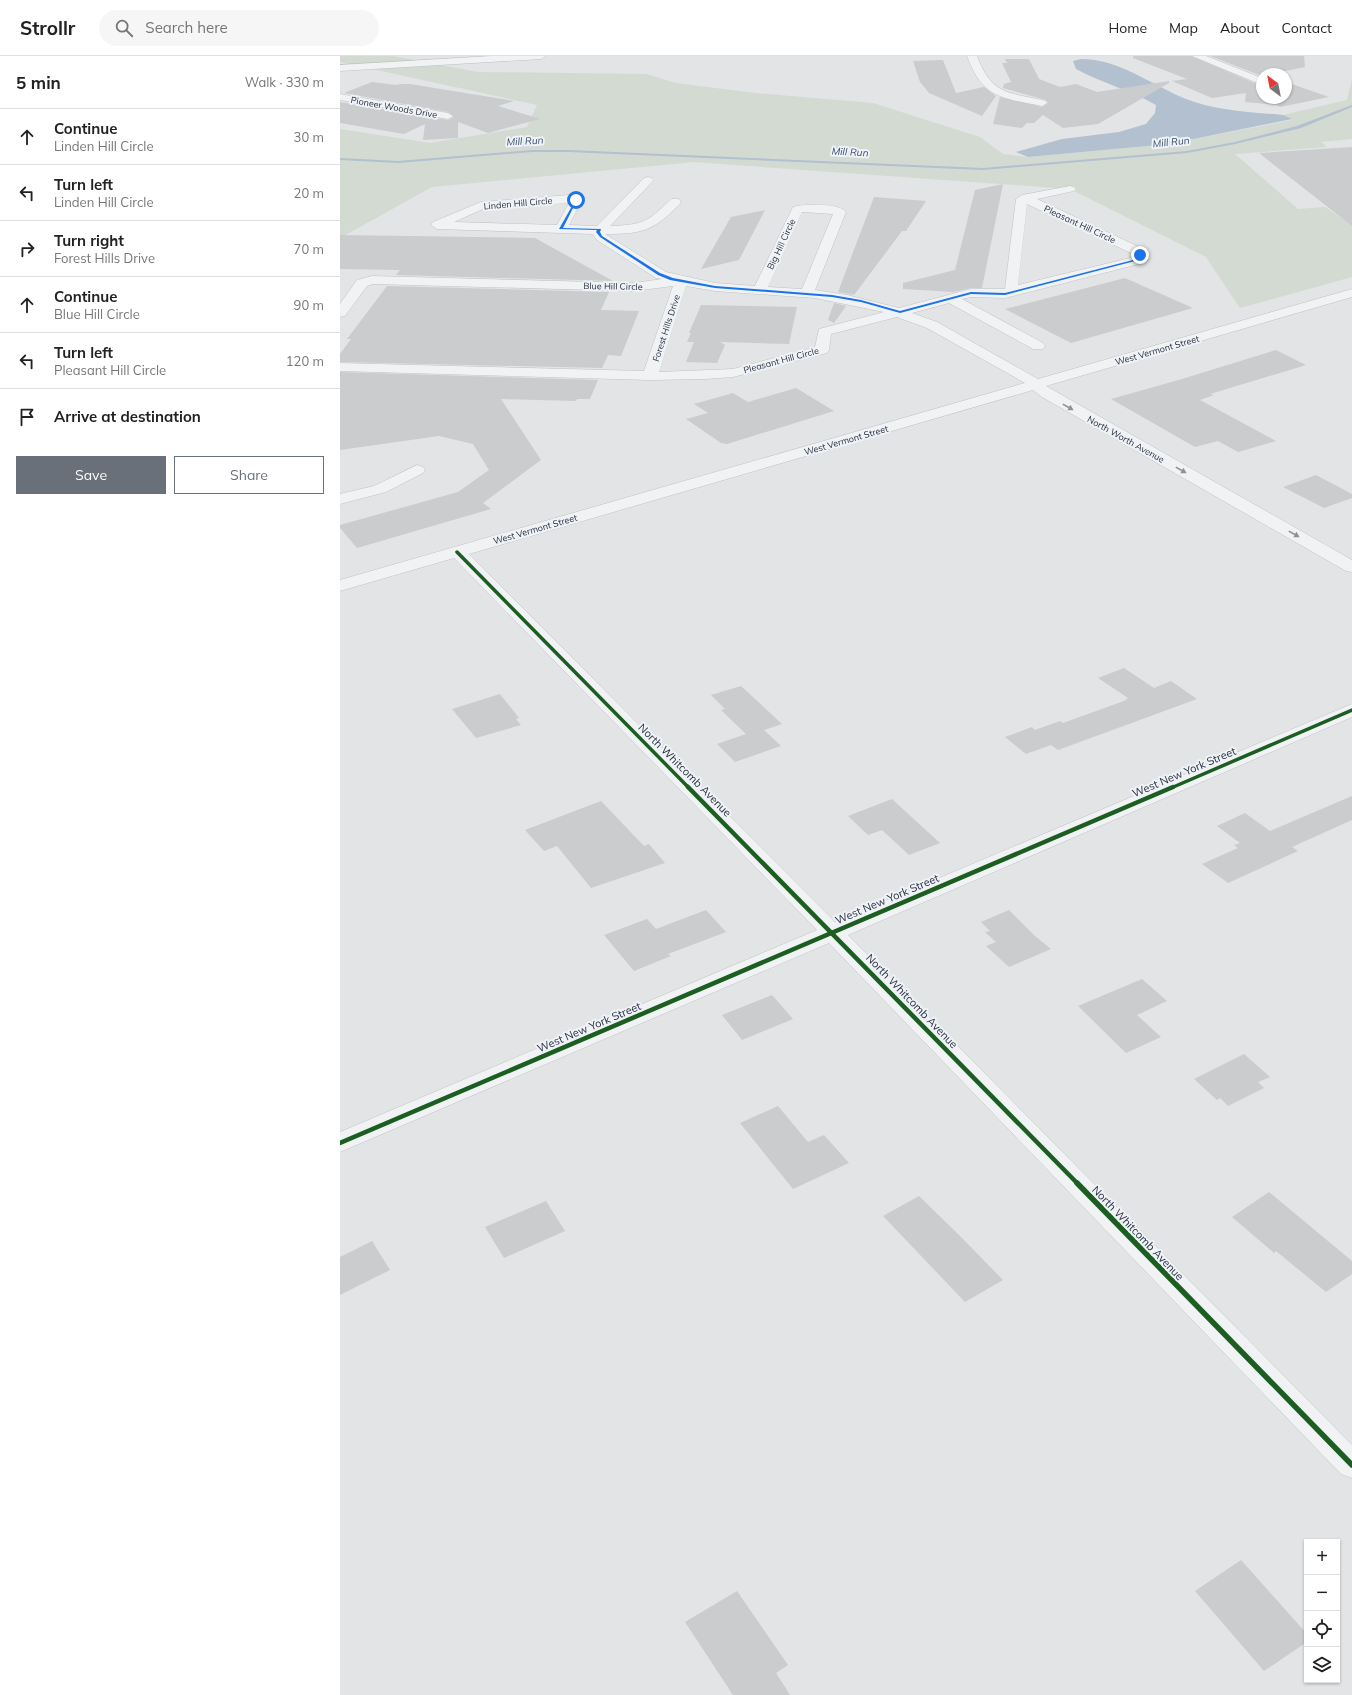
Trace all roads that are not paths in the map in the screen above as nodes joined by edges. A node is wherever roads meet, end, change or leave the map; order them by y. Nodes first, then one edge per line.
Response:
1 (541, 56) edge
2 (972, 56) edge
3 (1197, 56) edge
4 (492, 57) edge
5 (340, 68) edge
6 (1256, 79) edge
7 (340, 97) edge
8 (1042, 103) dead end
9 (448, 116) dead end
10 (648, 180) dead end
11 (1070, 189) dead end
12 (1026, 199) junction
13 (675, 202) dead end
14 (561, 229) junction
15 (600, 229) junction
16 (681, 282) junction
17 (760, 289) junction
18 (1011, 292) junction
19 (1352, 293) edge
20 (807, 294) junction
21 (951, 299) junction
22 (1331, 299) junction
23 (1352, 309) edge
24 (900, 312) junction
25 (340, 313) edge
26 (1038, 346) dead end
27 (340, 366) edge
28 (650, 376) junction
29 (1035, 385) junction
30 (417, 470) dead end
31 (340, 499) edge
32 (457, 552) junction
33 (1352, 567) edge
34 (340, 586) edge
35 (1352, 710) edge
36 (832, 932) junction
37 (340, 1143) edge
38 (1352, 1465) edge

1 - 4 street
2 - 8 street
3 - 6 street
4 - 5 street
7 - 9 street, Pioneer Woods Drive
10 - 15 street
11 - 12 street, Pleasant Hill Circle
12 - 18 street
12 - 18 street, Pleasant Hill Circle
13 - 15 street, Linden Hill Circle
14 - 14 street, Linden Hill Circle
14 - 15 street, Linden Hill Circle
15 - 16 street, Forest Hills Drive
16 - 17 street, Blue Hill Circle
16 - 25 street, Blue Hill Circle
16 - 28 street, Forest Hills Drive
17 - 20 street, Blue Hill Circle
17 - 20 street, Big Hill Circle
18 - 21 street, Pleasant Hill Circle
19 - 22 street, West Vermont Street
20 - 24 street, Blue Hill Circle
21 - 24 street, Pleasant Hill Circle
21 - 26 street
22 - 23 street
22 - 29 street, West Vermont Street
24 - 28 street, Pleasant Hill Circle
24 - 29 street, North Worth Avenue
27 - 28 street
29 - 32 street, West Vermont Street
29 -> 33 street, North Worth Avenue
30 - 31 street
32 - 34 street, West Vermont Street
32 - 36 street, North Whitcomb Avenue
35 - 36 street, West New York Street
36 - 37 street, West New York Street
36 - 38 street, North Whitcomb Avenue

